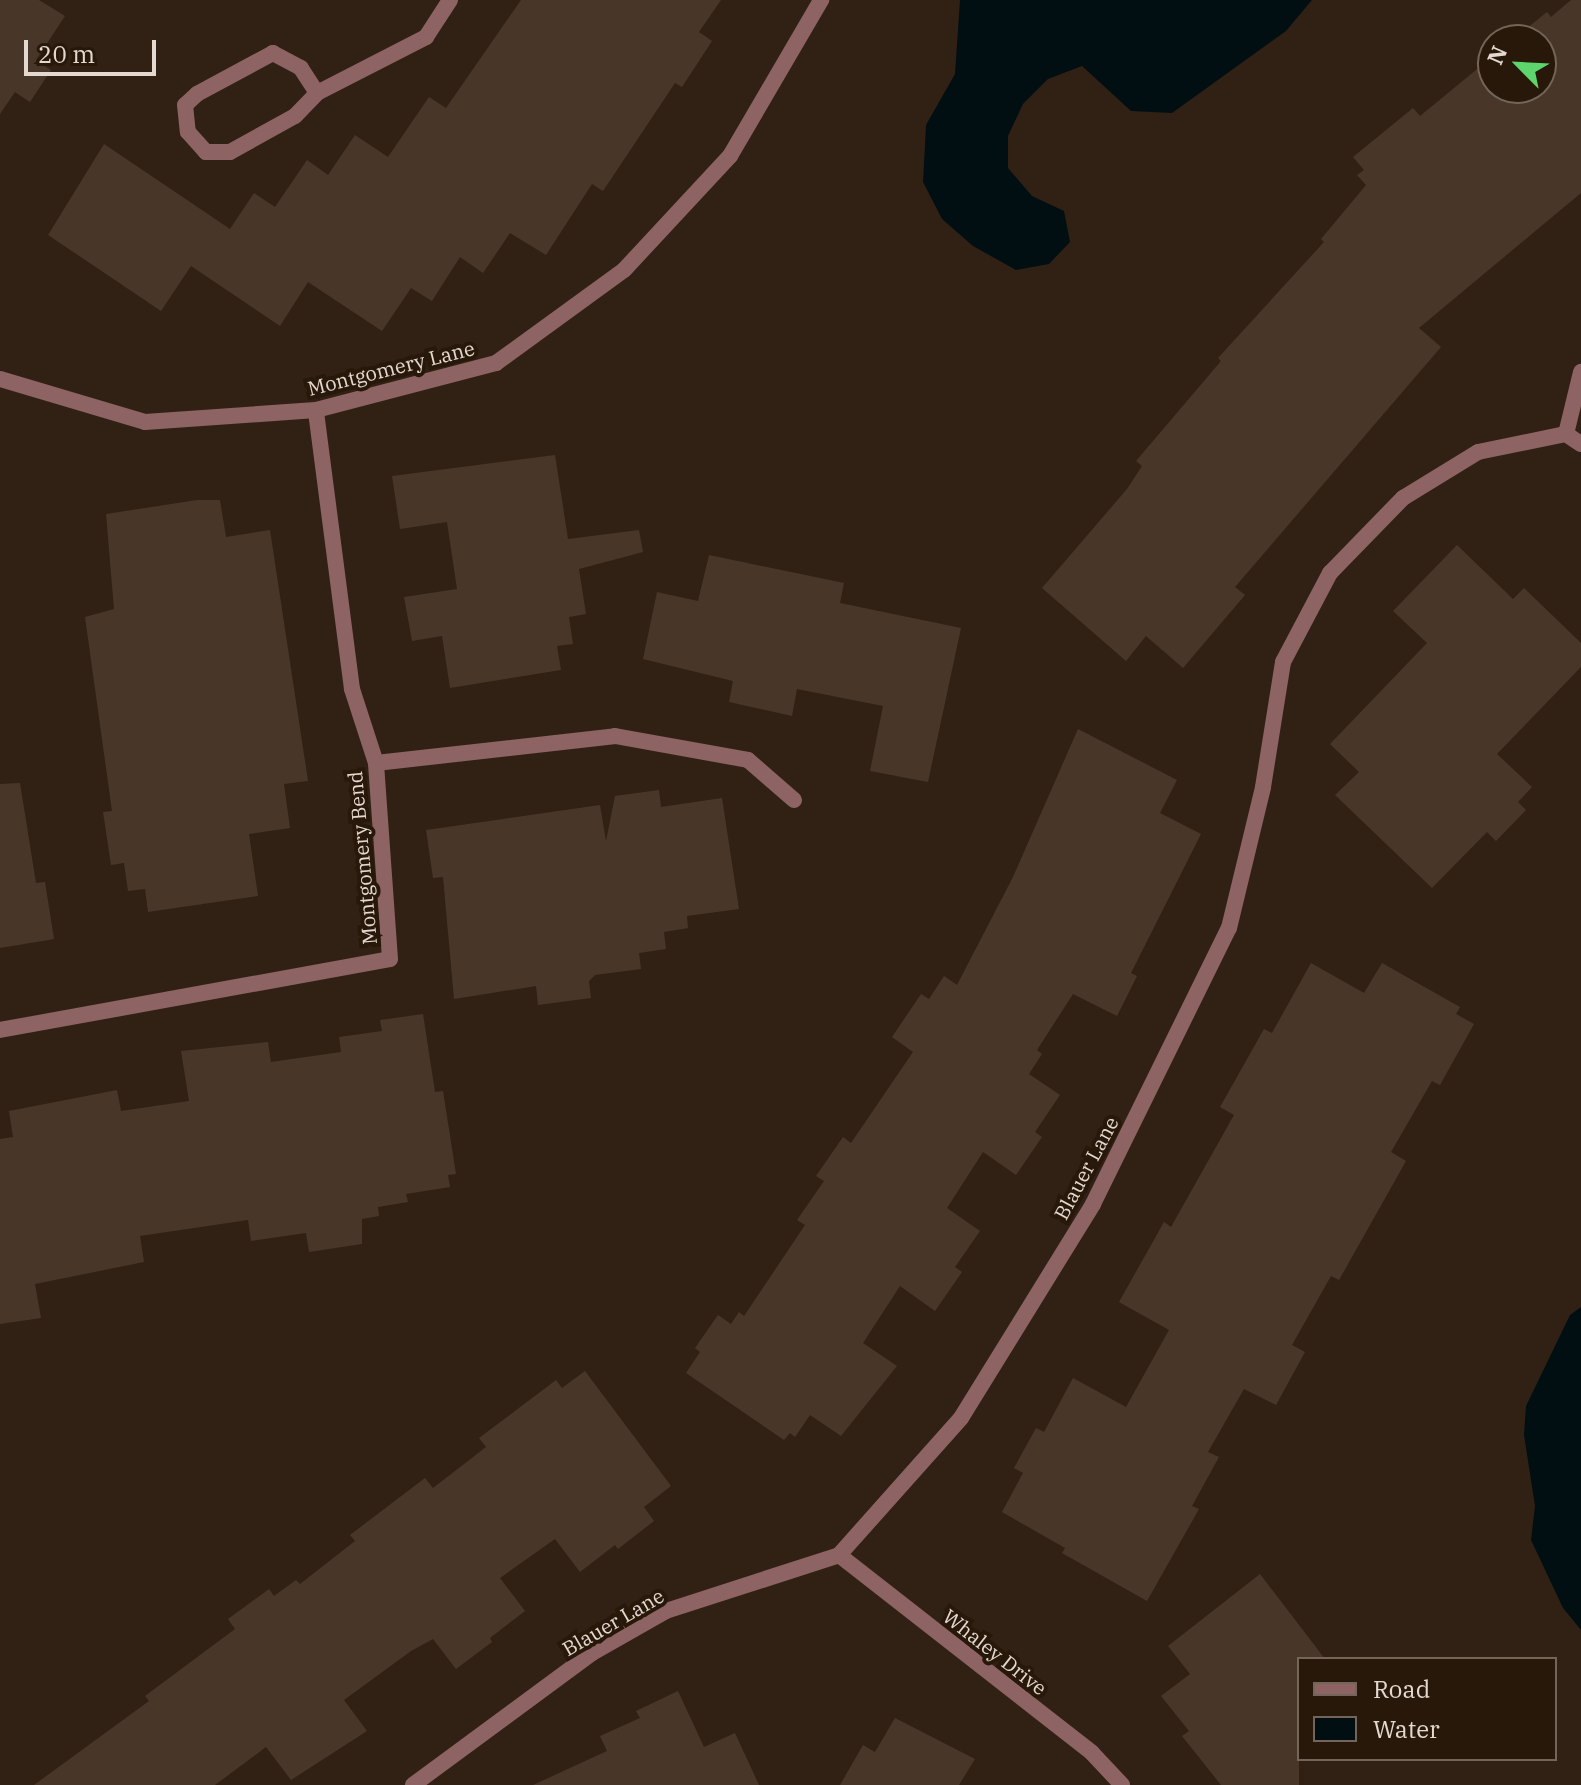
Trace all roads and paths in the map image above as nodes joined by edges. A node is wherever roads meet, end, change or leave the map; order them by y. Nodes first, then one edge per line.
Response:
1 (450, 0) edge
2 (821, 0) edge
3 (317, 93) junction
4 (1581, 372) edge
5 (0, 379) edge
6 (316, 410) junction
7 (1566, 434) junction
8 (1581, 444) edge
9 (376, 763) junction
10 (794, 800) dead end
11 (0, 1030) edge
12 (839, 1555) junction
13 (413, 1785) edge
14 (1122, 1785) edge

1 - 3 street
2 - 6 street, Montgomery Lane
3 - 3 street
4 - 7 street
5 - 6 street, Montgomery Lane
6 - 9 street, Montgomery Bend
7 - 8 street
7 - 12 street, Blauer Lane
9 - 10 street
9 - 11 street, Montgomery Bend
12 - 13 street, Blauer Lane
12 - 14 street, Whaley Drive

